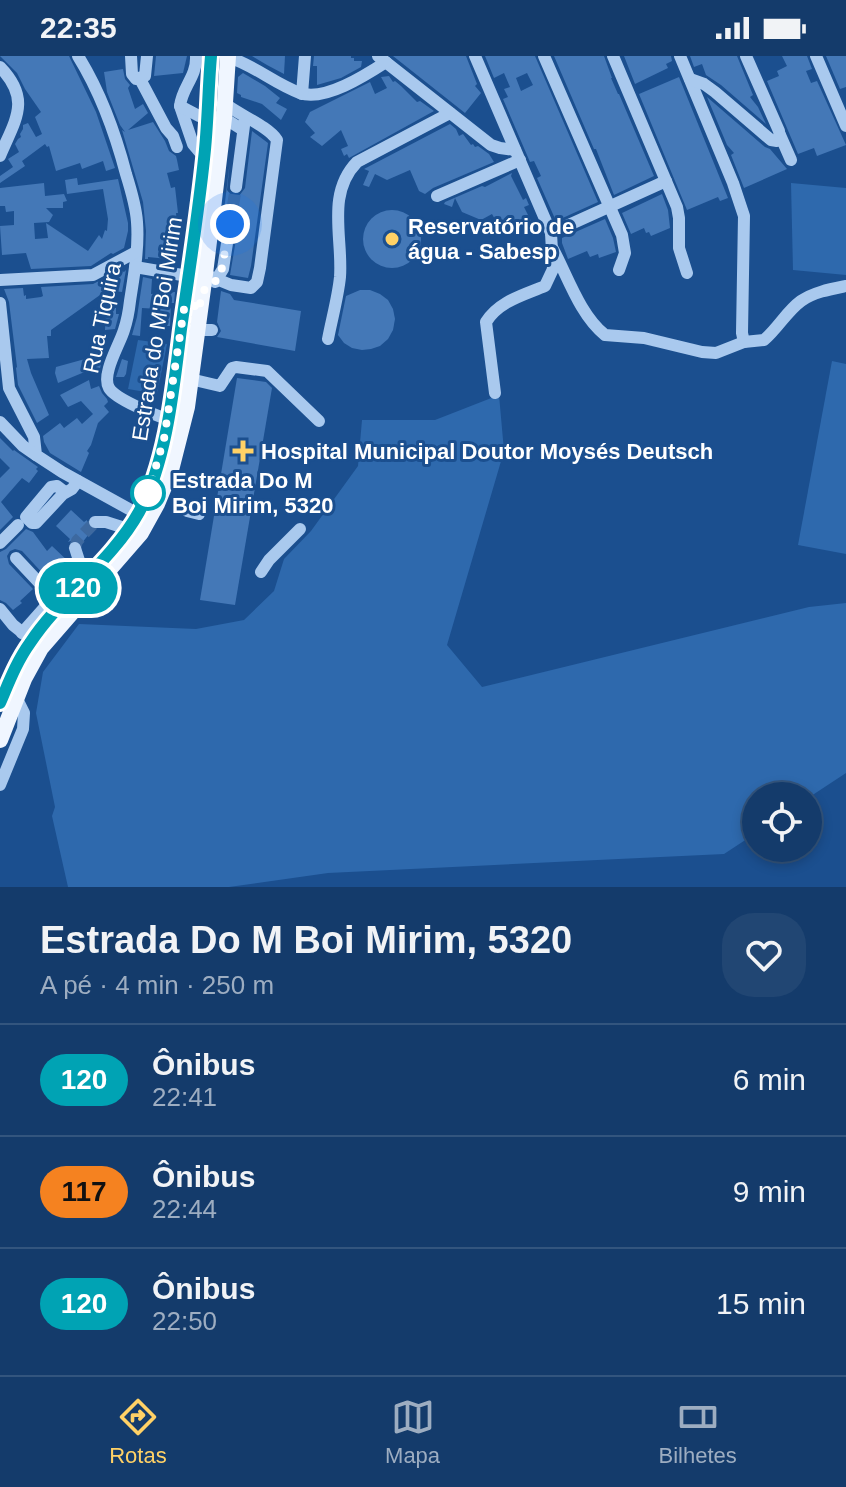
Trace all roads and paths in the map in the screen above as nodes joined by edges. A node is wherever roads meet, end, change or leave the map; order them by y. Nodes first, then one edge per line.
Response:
1 (78, 56) edge
2 (131, 56) edge
3 (147, 56) edge
4 (196, 56) edge
5 (211, 56) edge
6 (228, 56) edge
7 (305, 56) edge
8 (475, 56) edge
9 (544, 56) edge
10 (613, 56) edge
11 (680, 56) edge
12 (746, 56) edge
13 (816, 56) edge
14 (382, 59) edge
15 (0, 67) edge
16 (140, 79) junction
17 (690, 79) junction
18 (302, 94) junction
19 (180, 106) junction
20 (224, 110) junction
21 (450, 113) junction
22 (206, 117) junction
23 (244, 124) junction
24 (846, 126) edge
25 (776, 137) junction
26 (177, 147) dead end
27 (518, 155) junction
28 (0, 156) edge
29 (212, 158) junction
30 (791, 160) dead end
31 (666, 181) junction
32 (236, 187) tunnel mouth
33 (437, 196) dead end
34 (609, 207) junction
35 (230, 224) tunnel mouth
36 (552, 240) junction
37 (136, 252) junction
38 (135, 267) junction
39 (619, 270) dead end
40 (687, 273) dead end
41 (200, 274) junction
42 (0, 280) edge
43 (846, 286) edge
44 (0, 303) edge
45 (192, 310) junction
46 (328, 339) dead end
47 (744, 342) junction
48 (190, 379) junction
49 (495, 393) dead end
50 (175, 420) junction
51 (319, 421) dead end
52 (0, 422) edge
53 (36, 455) junction
54 (78, 481) junction
55 (65, 492) dead end
56 (138, 514) junction
57 (95, 522) dead end
58 (18, 525) dead end
59 (128, 529) junction
60 (300, 529) dead end
61 (0, 543) edge
62 (75, 548) dead end
63 (16, 558) dead end
64 (261, 572) dead end
65 (85, 579) junction
66 (57, 602) junction
67 (0, 609) edge
68 (31, 641) junction
69 (7, 699) edge
70 (0, 740) edge
71 (0, 785) edge

1 - 37 street, Rua Tiquira
2 - 16 street
3 - 16 street
4 - 19 street
5 - 22 main road, Estrada do M'Boi Mirim
6 - 18 street
6 - 20 main road, Estrada do M'Boi Mirim
7 - 18 street
8 - 27 street
9 - 34 street
10 - 31 street
11 - 17 street
12 - 25 street
13 - 24 street
14 - 18 street
14 - 21 street
15 - 28 street
16 - 26 street
17 - 25 street
17 - 47 street
19 - 22 street
19 - 29 street
20 - 22 street
20 - 23 street
20 - 29 main road, Estrada do M'Boi Mirim
21 - 27 street
21 - 46 street
22 - 29 main road, Estrada do M'Boi Mirim
23 - 32 street
23 - 41 street
25 - 30 street
27 - 33 street
27 - 36 street
29 - 41 main road, Estrada do M'Boi Mirim
31 - 34 street
31 - 40 street
34 - 36 street
34 - 39 street
35 - 41 street
36 - 47 street
36 - 49 street
37 - 38 street, Rua Tiquira
37 - 42 street
38 - 41 street
38 - 50 street, Rua Tiquira
41 - 45 main road, Estrada do M'Boi Mirim
41 - 45 main road, Estrada do M'Boi Mirim
43 - 47 street
44 - 53 street
45 - 48 main road, Estrada do M'Boi Mirim
45 - 50 main road, Estrada do M'Boi Mirim
48 - 50 main road, Estrada do M'Boi Mirim
48 - 51 street
50 - 56 main road, Estrada do M'Boi Mirim
50 - 68 main road, Estrada do M'Boi Mirim
52 - 53 street
53 - 54 street
54 - 55 street
54 - 56 street
56 - 59 main road, Estrada do M'Boi Mirim
57 - 59 street
58 - 61 street
59 - 65 main road, Estrada do M'Boi Mirim
60 - 64 street
62 - 65 street
63 - 66 street
65 - 66 main road, Estrada do M'Boi Mirim
66 - 68 main road, Estrada do M'Boi Mirim
67 - 68 street
68 - 69 main road, Estrada do M'Boi Mirim
69 - 70 main road, Estrada do M'Boi Mirim
69 - 71 street

